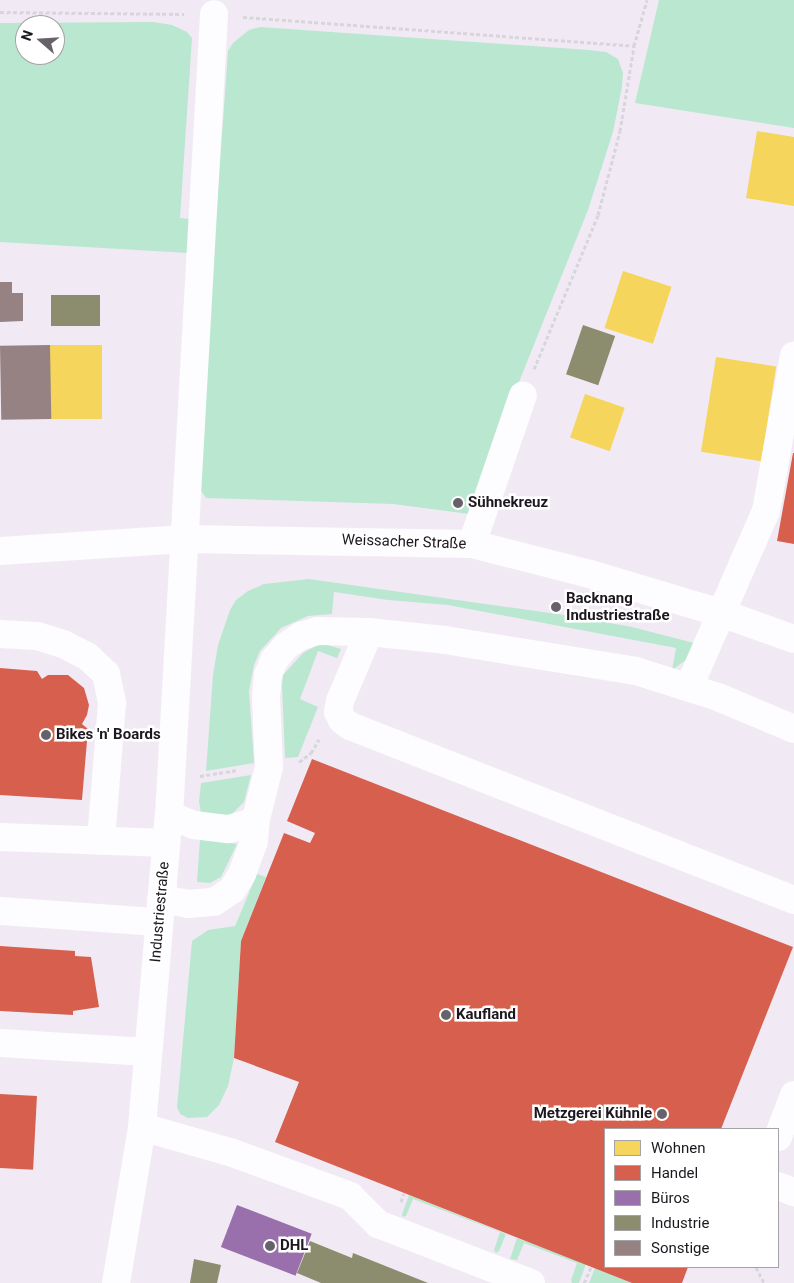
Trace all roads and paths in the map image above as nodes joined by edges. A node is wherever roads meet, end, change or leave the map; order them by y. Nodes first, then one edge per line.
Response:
1 (647, 0) edge
2 (0, 12) edge
3 (214, 14) junction
4 (634, 46) junction
5 (794, 356) edge
6 (524, 395) joint
7 (185, 539) junction
8 (472, 544) junction
9 (0, 551) edge
10 (721, 612) junction
11 (369, 632) junction
12 (0, 634) edge
13 (794, 639) edge
14 (689, 687) junction
15 (794, 729) edge
16 (169, 815) junction
17 (256, 819) junction
18 (0, 837) edge
19 (101, 841) junction
20 (166, 843) junction
21 (794, 900) edge
22 (0, 911) edge
23 (160, 911) junction
24 (0, 1043) edge
25 (148, 1052) junction
26 (794, 1095) edge
27 (142, 1127) junction
28 (779, 1134) edge
29 (779, 1186) edge
30 (794, 1192) edge
31 (591, 1267) dead end
32 (756, 1268) edge
33 (116, 1283) edge
34 (532, 1283) edge
35 (584, 1283) edge
36 (764, 1283) edge

1 - 4 path
2 - 3 path
3 - 4 path
3 - 7 street, Industriestraße
4 - 6 path
5 - 10 street
6 - 8 street
7 - 8 street, Weissacher Straße
7 - 9 street, Weissacher Straße
7 - 16 street, Industriestraße
8 - 10 street, Weissacher Straße
10 - 13 street, Weissacher Straße
10 - 14 street
11 - 14 street
11 - 17 street
11 - 21 street
12 - 19 street
14 - 15 street
16 - 17 street
16 - 20 street, Industriestraße
17 - 23 street
18 - 19 street
19 - 20 street
20 - 23 street, Industriestraße
22 - 23 street
23 - 25 street, Industriestraße
24 - 25 street
25 - 27 street, Industriestraße
26 - 28 street
27 - 33 street, Industriestraße
27 - 34 street
29 - 30 street
31 - 35 path
32 - 36 path

